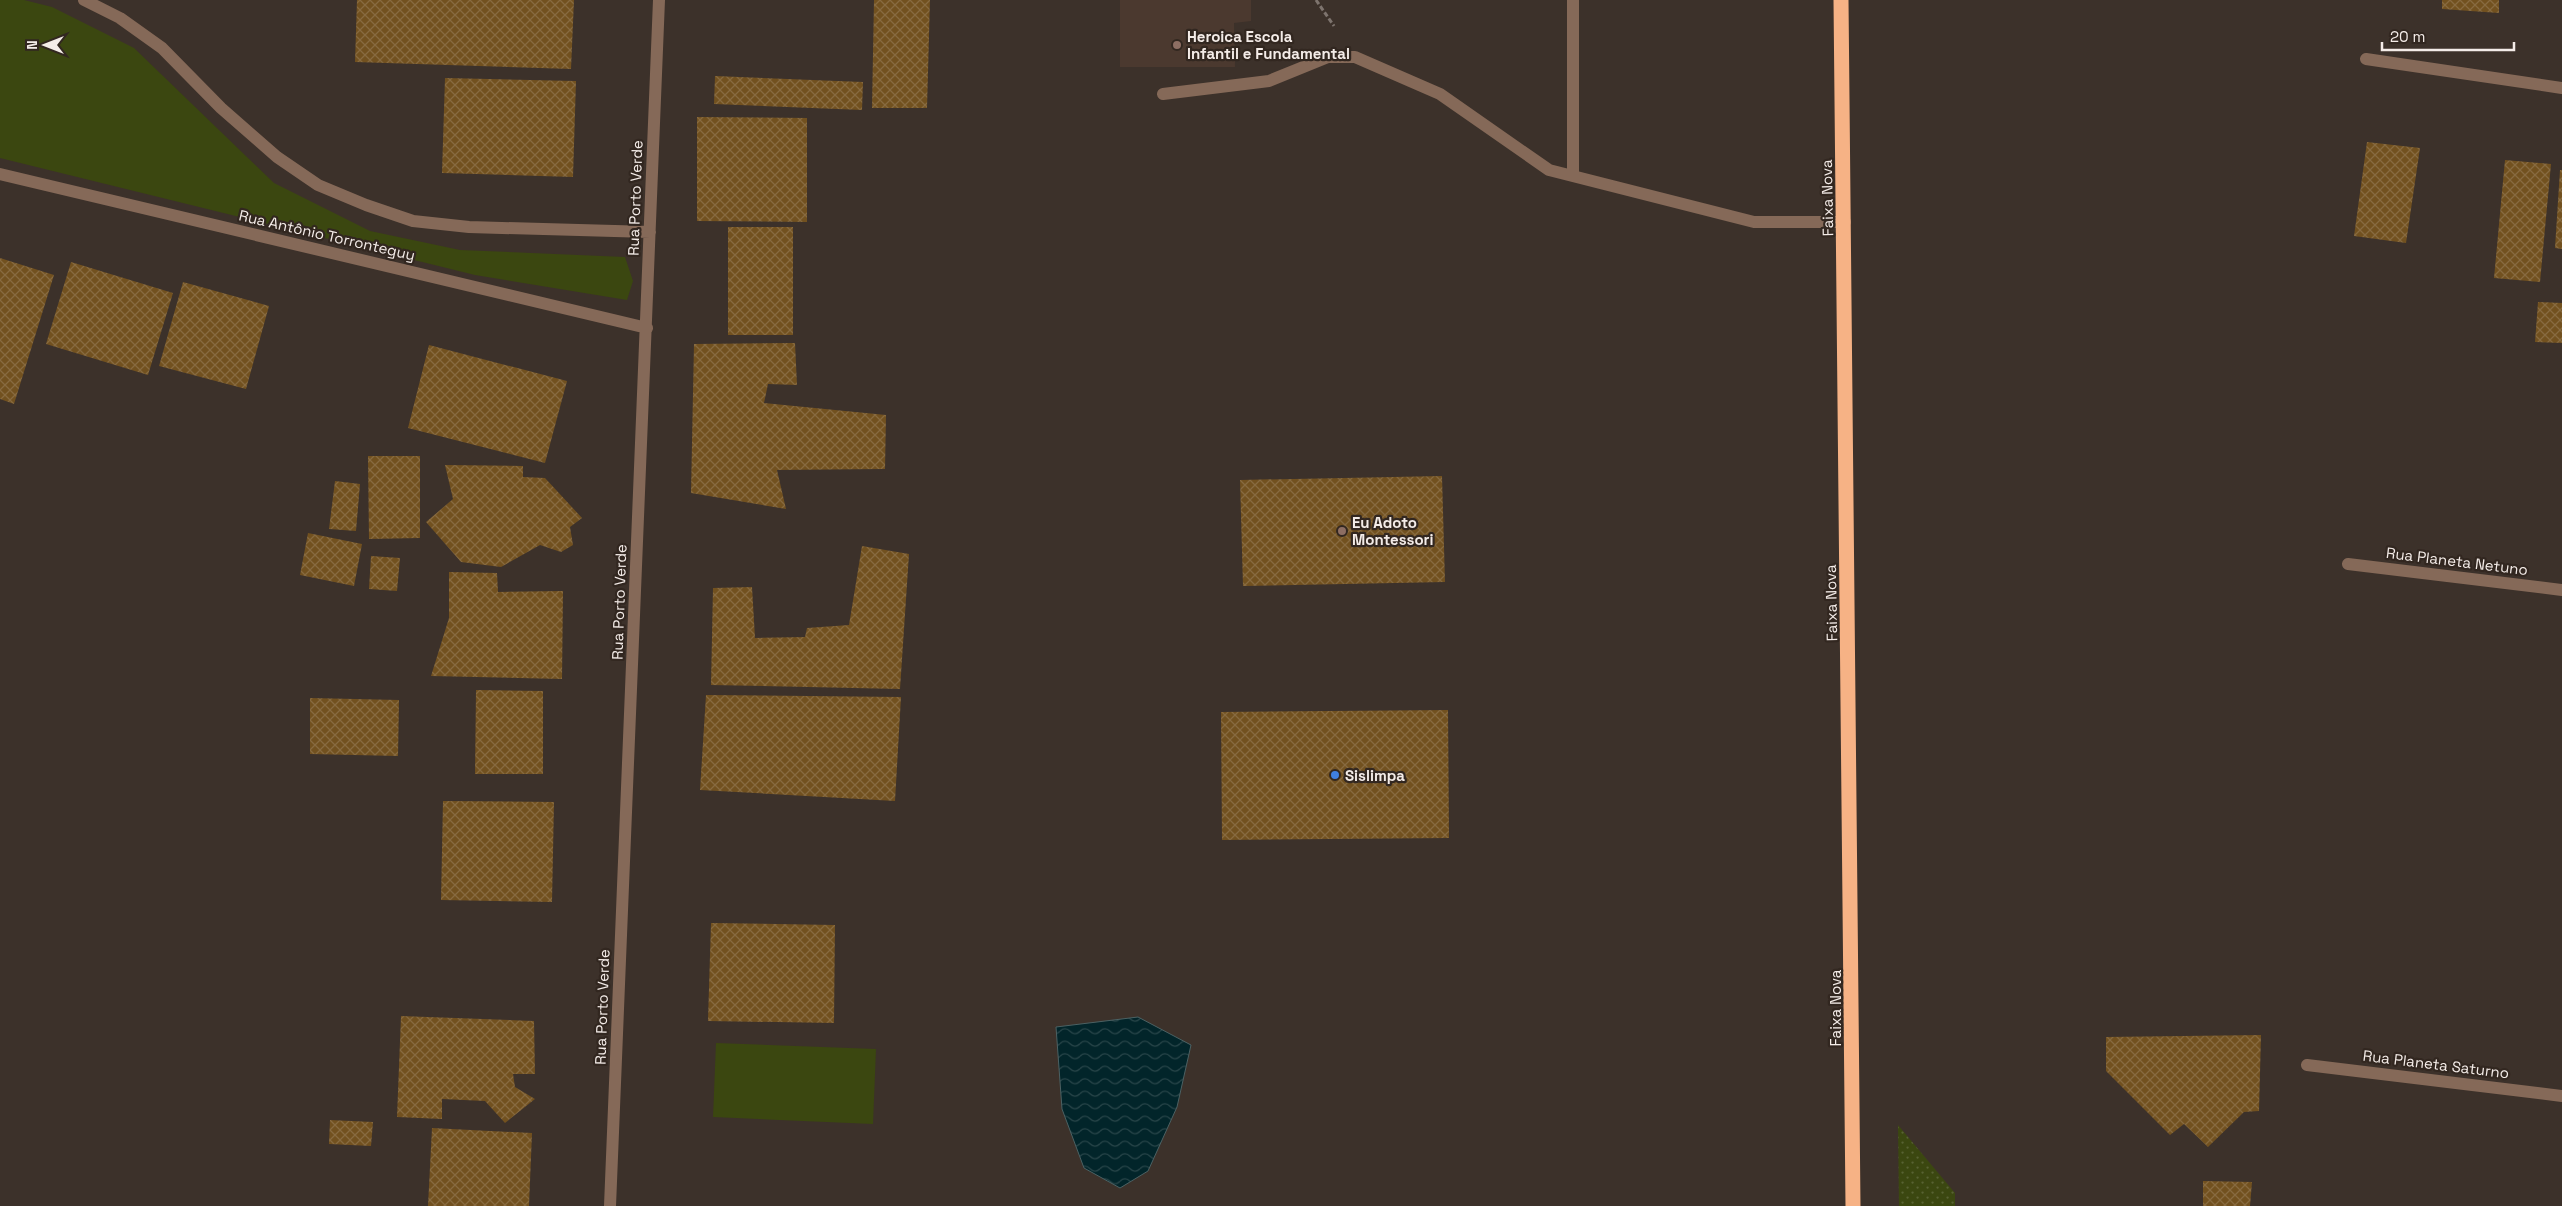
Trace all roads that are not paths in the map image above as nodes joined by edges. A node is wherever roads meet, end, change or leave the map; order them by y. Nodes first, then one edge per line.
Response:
1 (84, 0) edge
2 (659, 0) edge
3 (1573, 0) edge
4 (1841, 0) edge
5 (2366, 59) dead end
6 (2562, 88) edge
7 (1163, 94) dead end
8 (0, 174) edge
9 (1573, 176) junction
10 (1845, 222) junction
11 (650, 232) junction
12 (647, 328) junction
13 (2348, 564) dead end
14 (2562, 590) edge
15 (2307, 1065) dead end
16 (2562, 1096) edge
17 (610, 1206) edge
18 (1852, 1206) edge

1 - 11 street
2 - 11 street, Rua Porto Verde
3 - 9 street
4 - 10 highway, Faixa Nova
5 - 6 street
7 - 9 street
8 - 12 street, Rua Antônio Torronteguy
9 - 10 street
10 - 18 highway, Faixa Nova
11 - 12 street, Rua Porto Verde
12 - 17 street, Rua Porto Verde
13 - 14 street, Rua Planeta Netuno
15 - 16 street, Rua Planeta Saturno

